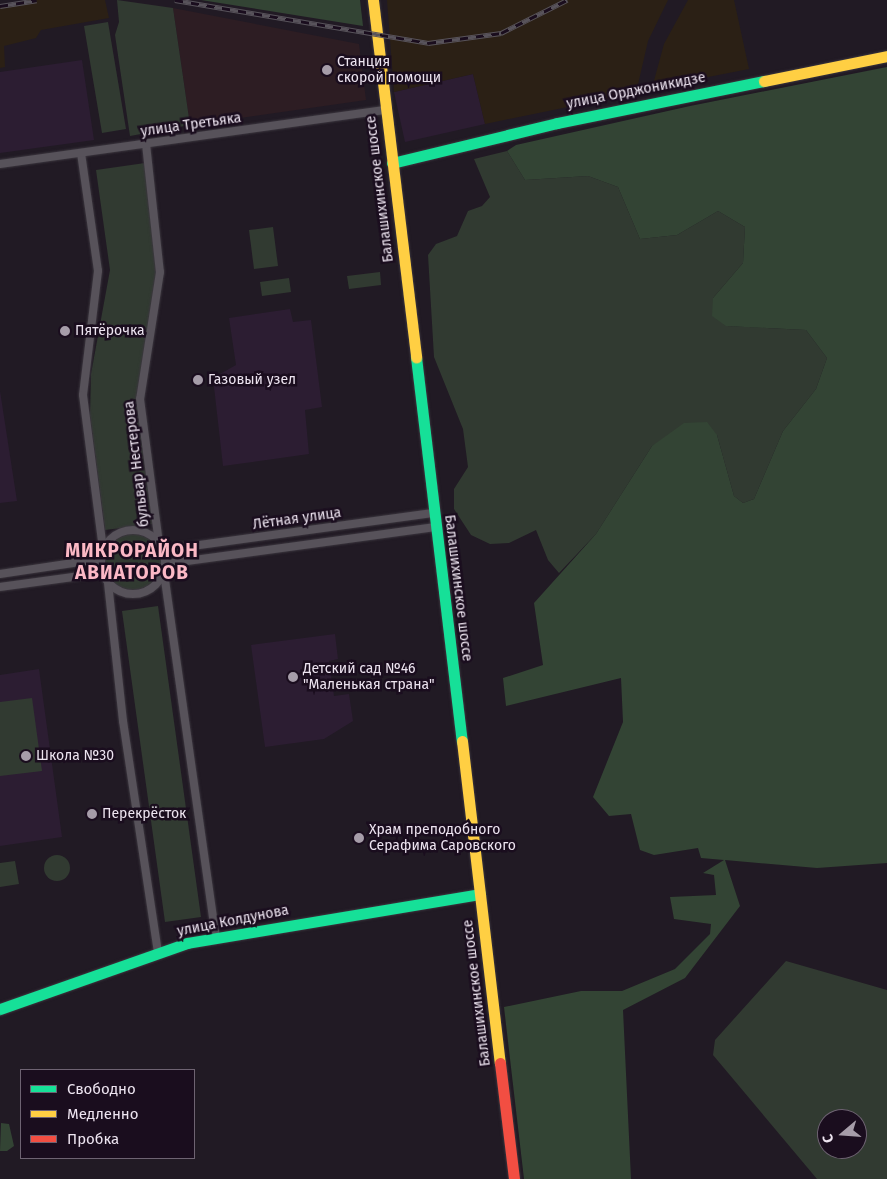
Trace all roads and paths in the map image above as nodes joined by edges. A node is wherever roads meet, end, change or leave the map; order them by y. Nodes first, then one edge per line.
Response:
1 (374, 0) edge
2 (887, 56) edge
3 (386, 110) junction
4 (146, 144) junction
5 (81, 152) junction
6 (392, 163) junction
7 (0, 164) edge
8 (434, 513) junction
9 (435, 527) junction
10 (161, 547) junction
11 (103, 548) junction
12 (100, 559) junction
13 (165, 564) junction
14 (102, 572) junction
15 (164, 572) junction
16 (0, 574) edge
17 (108, 583) junction
18 (0, 587) edge
19 (480, 894) junction
20 (216, 938) junction
21 (158, 952) junction
22 (0, 1009) edge
23 (514, 1179) edge

1 - 3 main road, Балашихинское шоссе
2 - 6 main road, улица Орджоникидзе
3 - 4 street, улица Третьяка
3 - 6 main road, Балашихинское шоссе
4 - 5 street, улица Третьяка
4 - 10 street, бульвар Нестерова
5 - 7 street, улица Третьяка
5 - 11 street
6 - 8 main road, Балашихинское шоссе
8 - 9 main road, Балашихинское шоссе
8 - 10 street, Лётная улица
9 - 13 street, Лётная улица
9 - 19 main road, Балашихинское шоссе
10 - 11 street
10 - 13 street
11 - 12 street
12 - 14 street
12 - 16 street
13 - 15 street
14 - 17 street
14 - 18 street
15 - 17 street
15 - 20 street
17 - 21 street
19 - 20 main road, улица Колдунова
19 - 23 main road, Балашихинское шоссе
20 - 21 main road, улица Колдунова
21 - 22 main road, улица Колдунова

